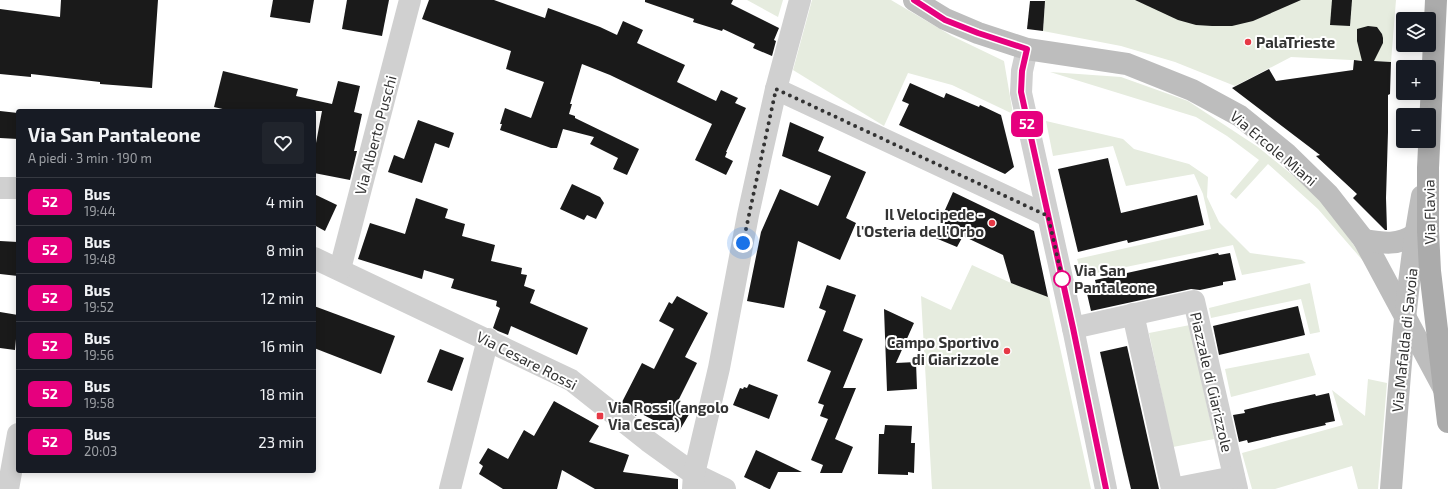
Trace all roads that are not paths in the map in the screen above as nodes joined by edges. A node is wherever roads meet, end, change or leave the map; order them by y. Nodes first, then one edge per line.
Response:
1 (410, 0) edge
2 (800, 0) edge
3 (914, 0) edge
4 (1436, 0) edge
5 (1027, 49) junction
6 (776, 89) junction
7 (1428, 168) junction
8 (0, 188) edge
9 (16, 188) edge
10 (1048, 216) junction
11 (1415, 234) junction
12 (1364, 240) junction
13 (316, 259) edge
14 (340, 269) junction
15 (1133, 314) junction
16 (1406, 318) junction
17 (1073, 328) junction
18 (488, 339) junction
19 (1445, 390) junction
20 (1448, 422) edge
21 (16, 445) edge
22 (694, 482) edge
23 (1235, 483) edge
24 (8, 489) edge
25 (450, 489) edge
26 (725, 489) edge
27 (1106, 489) edge
28 (1172, 489) edge
29 (1391, 489) edge

1 - 14 street, Via Alberto Puschi
2 - 6 street
3 - 5 street, Via Ercole Miani
4 - 7 main road, Via Flavia
5 - 10 street
5 - 12 street, Via Ercole Miani
6 - 10 street
6 - 22 street
7 - 11 street, Via Mafalda di Savoia
7 - 19 main road, Via Flavia
8 - 9 street
10 - 17 street
11 - 12 street
11 - 16 street, Via Mafalda di Savoia
12 - 16 street, Via Ercole Miani
13 - 14 street, Via Cesare Rossi
14 - 18 street, Via Cesare Rossi
15 - 17 street, Piazzale di Giarizzole
15 - 23 street, Piazzale di Giarizzole
15 - 28 street, Piazzale di Giarizzole
16 - 19 street, Via Ercole Miani
16 - 29 street, Via Mafalda di Savoia
17 - 27 street
18 - 22 street, Via Cesare Rossi
18 - 25 street
19 - 20 main road, Via Flavia
21 - 24 street
22 - 26 street, Via Cesare Rossi
23 - 28 street, Piazzale di Giarizzole

